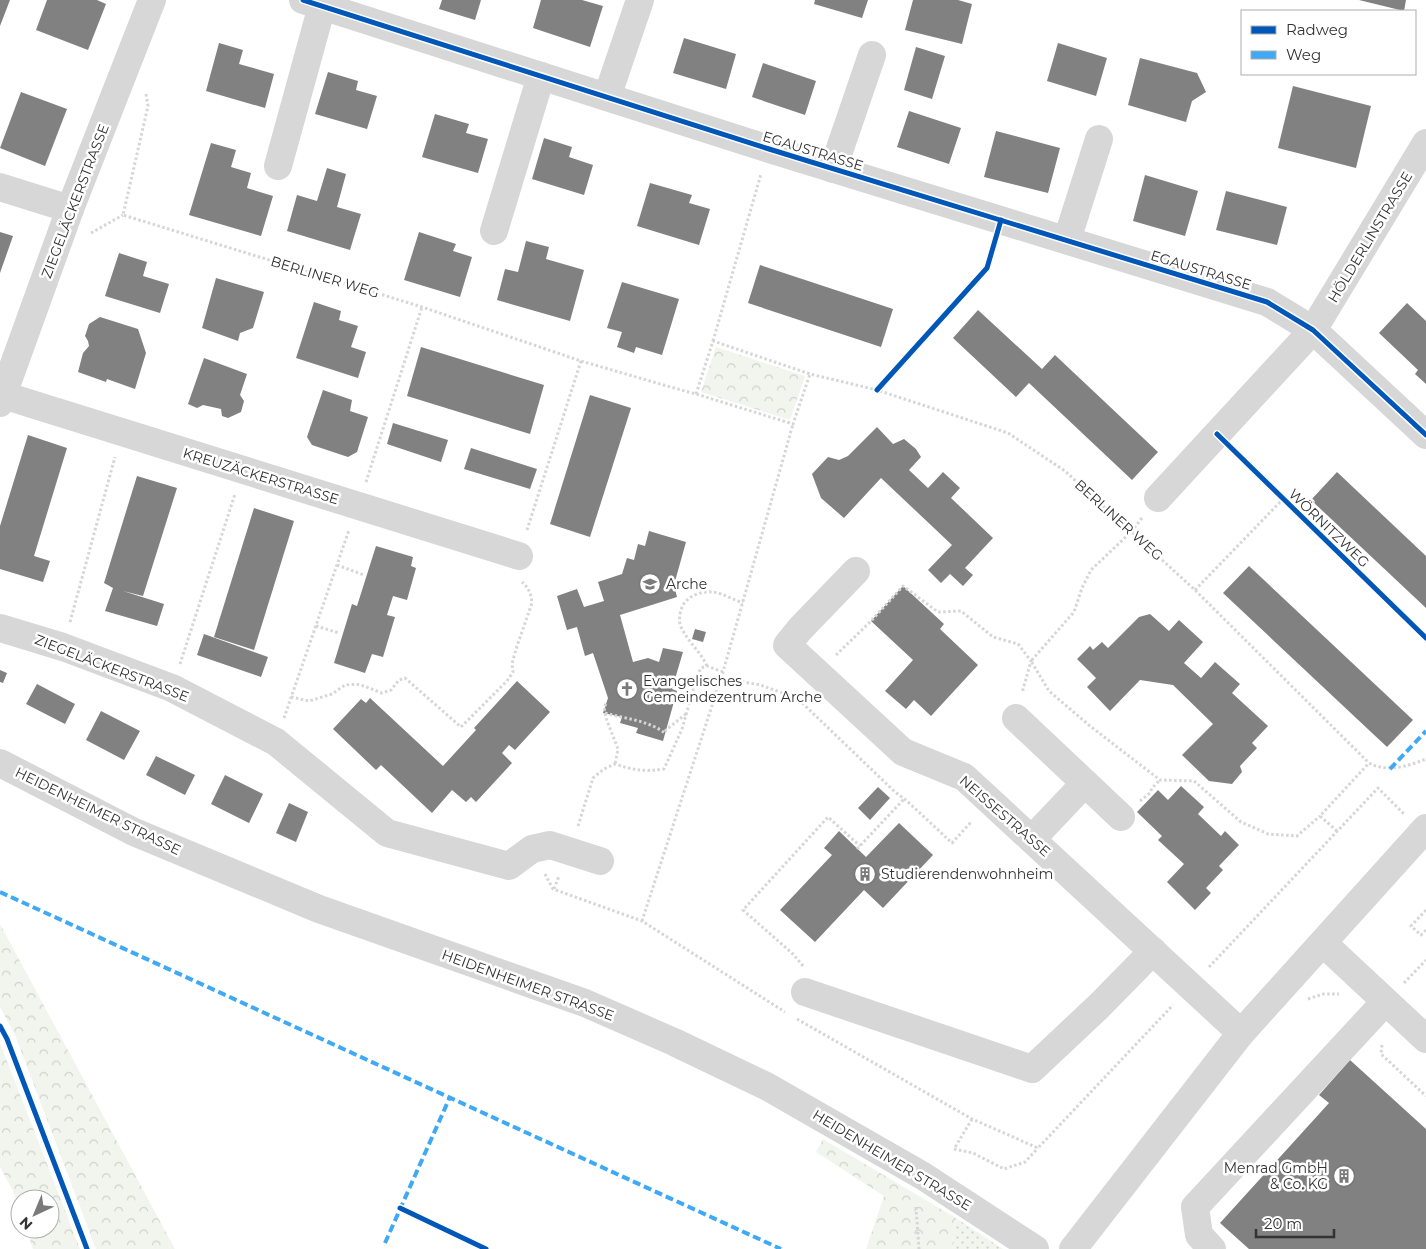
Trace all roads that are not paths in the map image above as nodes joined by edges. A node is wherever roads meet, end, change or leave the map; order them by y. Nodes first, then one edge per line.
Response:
1 (152, 0) edge
2 (640, 0) edge
3 (312, 3) edge
4 (872, 55) dead end
5 (541, 76) junction
6 (607, 97) junction
7 (1099, 139) dead end
8 (1426, 143) edge
9 (278, 166) dead end
10 (834, 169) junction
11 (0, 187) edge
12 (70, 209) junction
13 (494, 231) dead end
14 (1067, 240) junction
15 (1313, 330) junction
16 (1, 399) edge
17 (1426, 435) edge
18 (1158, 498) road end
19 (517, 567) road end
20 (856, 571) dead end
21 (0, 628) edge
22 (1016, 718) road end
23 (0, 764) edge
24 (1085, 783) junction
25 (1121, 817) dead end
26 (1416, 822) edge
27 (1032, 839) junction
28 (600, 861) dead end
29 (1323, 943) junction
30 (1152, 951) junction
31 (806, 980) road end
32 (1381, 1007) junction
33 (1241, 1033) junction
34 (1426, 1039) edge
35 (1035, 1249) edge
36 (1072, 1249) edge
37 (1212, 1249) edge

1 - 12 street, ZIEGELÄCKERSTRASSE
2 - 6 street
3 - 5 street, EGAUSTRASSE
3 - 9 street
4 - 10 street
5 - 6 street, EGAUSTRASSE
5 - 13 street
6 - 10 street, EGAUSTRASSE
7 - 14 street
8 - 15 street, HÖLDERLINSTRASSE
10 - 14 street, EGAUSTRASSE
11 - 12 street
12 - 16 street, ZIEGELÄCKERSTRASSE
14 - 15 street, EGAUSTRASSE
15 - 17 street, EGAUSTRASSE
15 - 18 street
16 - 19 street, KREUZÄCKERSTRASSE
20 - 27 street, NEISSESTRASSE
21 - 28 street, ZIEGELÄCKERSTRASSE
22 - 24 street
23 - 35 street, HEIDENHEIMER STRASSE
24 - 25 street
24 - 27 street
26 - 29 street
27 - 30 street, NEISSESTRASSE
29 - 32 street
29 - 33 street
30 - 31 street
30 - 33 street, NEISSESTRASSE
32 - 34 street
32 - 37 street
33 - 36 street

